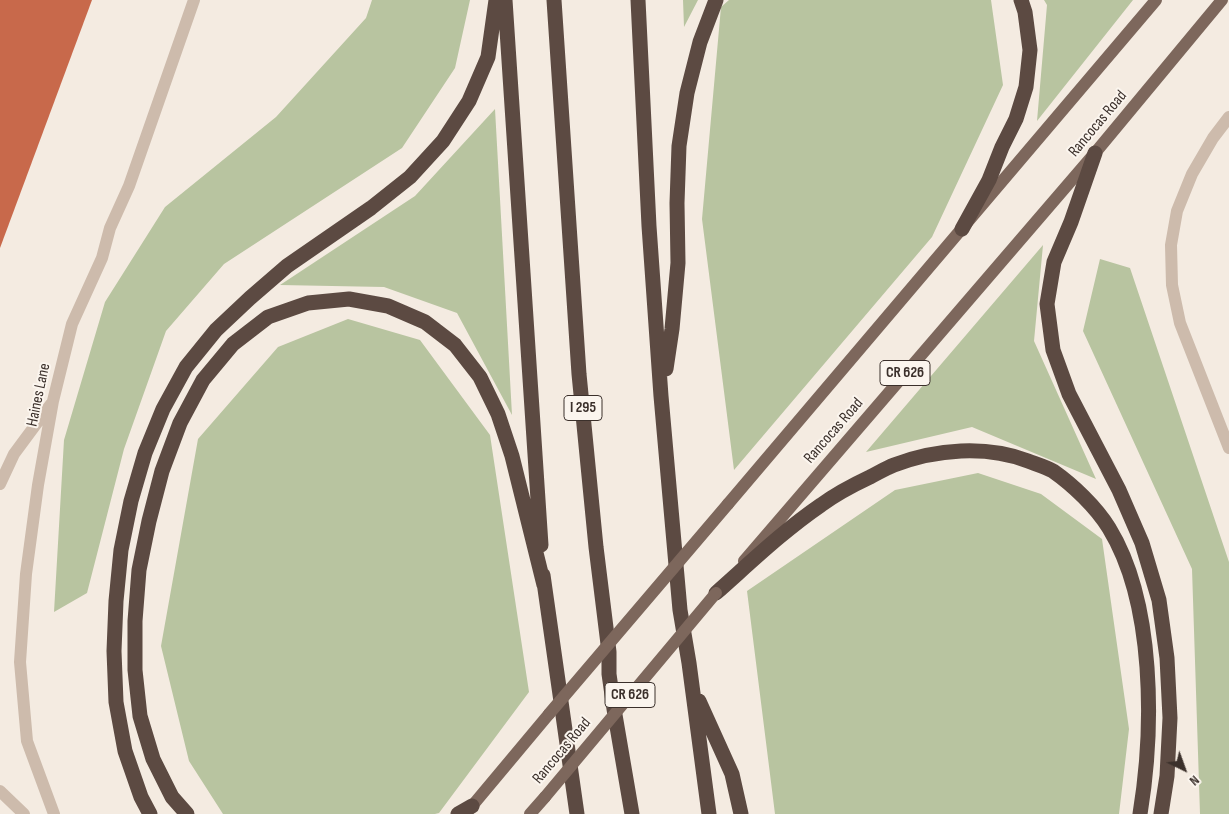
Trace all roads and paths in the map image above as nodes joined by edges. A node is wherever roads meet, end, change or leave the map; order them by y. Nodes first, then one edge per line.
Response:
1 (194, 0) edge
2 (496, 0) edge
3 (505, 0) edge
4 (554, 0) edge
5 (638, 0) edge
6 (716, 0) edge
7 (1021, 0) edge
8 (1156, 0) edge
9 (1222, 0) edge
10 (1229, 117) edge
11 (1095, 153) junction
12 (962, 229) junction
13 (661, 396) junction
14 (53, 401) junction
15 (1229, 448) edge
16 (0, 484) edge
17 (544, 584) junction
18 (716, 593) junction
19 (692, 686) junction
20 (0, 791) edge
21 (469, 810) edge
22 (24, 814) edge
23 (54, 814) edge
24 (150, 814) edge
25 (188, 814) edge
26 (458, 814) edge
27 (530, 814) edge
28 (577, 814) edge
29 (632, 814) edge
30 (709, 814) edge
31 (740, 814) edge
32 (1140, 814) edge
33 (1161, 814) edge

1 - 14 lane, Haines Lane
2 - 24 highway
3 - 17 highway
4 - 29 highway, I 295
5 - 13 highway
6 - 13 highway
7 - 12 highway
8 - 12 main road, Rancocas Road / CR 626
9 - 11 main road, Rancocas Road / CR 626
10 - 15 lane
11 - 18 main road, Rancocas Road / CR 626
11 - 33 highway
12 - 21 main road, Rancocas Road / CR 626, bridge
13 - 19 highway
14 - 16 lane
14 - 23 lane, Haines Lane
17 - 25 highway
17 - 28 highway
18 - 27 main road, Rancocas Road / CR 626, bridge
18 - 32 highway
19 - 30 highway
19 - 31 highway
20 - 22 lane
21 - 26 highway

